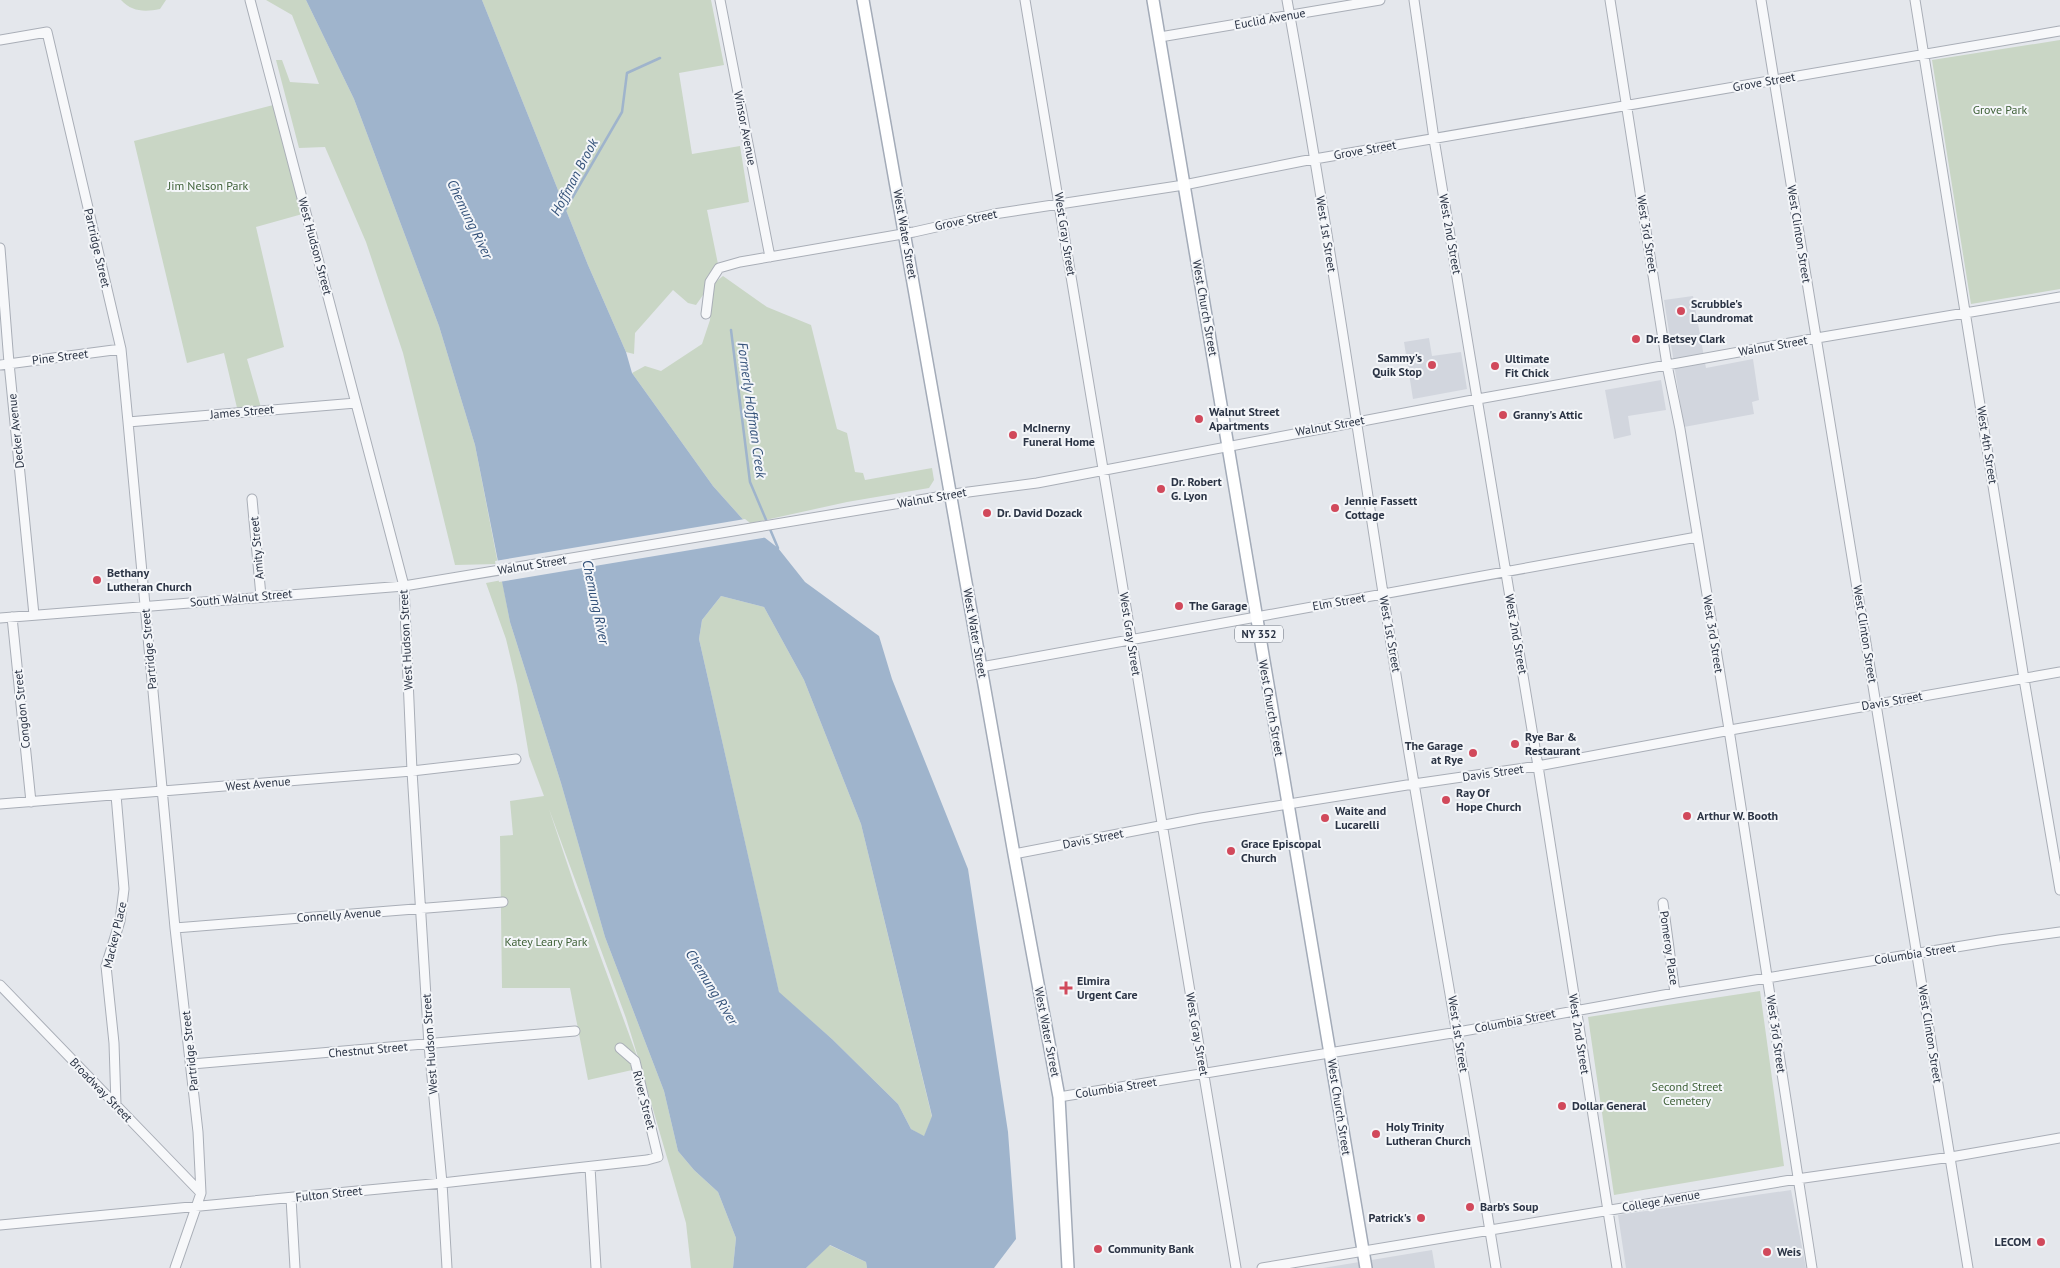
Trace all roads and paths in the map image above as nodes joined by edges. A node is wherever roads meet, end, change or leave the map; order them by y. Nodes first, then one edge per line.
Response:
1 (250, 0) edge
2 (720, 0) edge
3 (863, 0) edge
4 (1025, 0) edge
5 (1153, 0) edge
6 (1287, 0) edge
7 (1380, 0) edge
8 (1414, 0) edge
9 (1610, 0) edge
10 (1761, 0) edge
11 (1915, 0) edge
12 (1290, 15) junction
13 (2060, 31) edge
14 (1160, 37) junction
15 (0, 40) edge
16 (1924, 54) junction
17 (1774, 80) junction
18 (1627, 106) junction
19 (1434, 139) junction
20 (1314, 159) junction
21 (1184, 185) junction
22 (1060, 203) junction
23 (905, 233) junction
24 (0, 248) edge
25 (770, 257) junction
26 (2060, 297) edge
27 (1966, 312) junction
28 (706, 314) dead end
29 (1817, 338) junction
30 (121, 349) junction
31 (5, 364) edge
32 (1667, 365) junction
33 (1478, 399) junction
34 (356, 403) junction
35 (1357, 421) junction
36 (128, 422) junction
37 (1228, 445) junction
38 (1103, 470) junction
39 (952, 495) junction
40 (252, 499) dead end
41 (1697, 537) junction
42 (1506, 572) junction
43 (482, 573) joint
44 (404, 586) junction
45 (1383, 594) junction
46 (261, 596) junction
47 (144, 606) junction
48 (34, 615) junction
49 (1256, 617) junction
50 (0, 618) edge
51 (12, 618) junction
52 (1132, 640) junction
53 (981, 667) junction
54 (2060, 672) edge
55 (2024, 679) junction
56 (1876, 704) junction
57 (1729, 730) junction
58 (516, 759) dead end
59 (1538, 766) junction
60 (412, 771) junction
61 (1415, 784) junction
62 (162, 791) junction
63 (116, 795) junction
64 (31, 802) junction
65 (0, 804) edge
66 (1288, 804) junction
67 (1161, 826) junction
68 (1014, 854) junction
69 (2060, 890) edge
70 (503, 902) dead end
71 (1662, 903) dead end
72 (421, 909) junction
73 (175, 928) junction
74 (2060, 932) edge
75 (1917, 954) junction
76 (1767, 979) junction
77 (0, 986) edge
78 (1675, 994) junction
79 (1575, 1010) junction
80 (575, 1031) dead end
81 (1458, 1032) junction
82 (429, 1045) junction
83 (620, 1048) dead end
84 (1331, 1053) junction
85 (192, 1064) junction
86 (1204, 1074) junction
87 (1060, 1097) junction
88 (116, 1105) junction
89 (2060, 1138) edge
90 (658, 1157) joint
91 (1950, 1157) junction
92 (590, 1167) junction
93 (1797, 1178) junction
94 (442, 1183) junction
95 (201, 1194) junction
96 (291, 1198) junction
97 (198, 1206) junction
98 (1607, 1210) junction
99 (0, 1225) edge
100 (1490, 1230) junction
101 (1363, 1251) junction
102 (175, 1268) edge
103 (295, 1268) edge
104 (447, 1268) edge
105 (596, 1268) edge
106 (1068, 1268) edge
107 (1236, 1268) edge
108 (1262, 1268) edge
109 (1366, 1268) edge
110 (1496, 1268) edge
111 (1617, 1268) edge
112 (1812, 1268) edge
113 (1968, 1268) edge

1 - 34 street, West Hudson Street
2 - 25 street, Winsor Avenue
3 - 23 main road, West Water Street
4 - 22 street, West Gray Street
5 - 14 main road, West Church Street / NY 352
6 - 12 street, West 1st Street
7 - 12 street, Euclid Avenue
8 - 19 street, West 2nd Street
9 - 18 street, West 3rd Street
10 - 17 street, West Clinton Street
11 - 16 street, West 4th Street
12 - 14 street, Euclid Avenue
12 - 20 street, West 1st Street
13 - 16 street, Grove Street
14 - 21 main road, West Church Street / NY 352
15 - 30 street, Partridge Street
16 - 17 street, Grove Street
16 - 27 street, West 4th Street
17 - 18 street, Grove Street
17 - 29 street, West Clinton Street
18 - 19 street, Grove Street
18 - 32 street, West 3rd Street
19 - 20 street, Grove Street
19 - 33 street, West 2nd Street
20 - 21 street, Grove Street
20 - 35 street, West 1st Street
21 - 22 street, Grove Street
21 - 37 main road, West Church Street / NY 352
22 - 23 street, Grove Street
22 - 38 street, West Gray Street
23 - 25 street, Grove Street
23 - 39 main road, West Water Street
24 - 31 street, Decker Avenue
25 - 28 street, Grove Street
26 - 27 street, Walnut Street
27 - 29 street, Walnut Street
27 - 55 street, West 4th Street
29 - 32 street, Walnut Street
29 - 56 street, West Clinton Street
30 - 31 street, Pine Street
30 - 36 street, Partridge Street
31 - 48 street, Decker Avenue
32 - 33 street, Walnut Street
32 - 41 street, West 3rd Street
33 - 35 street, Walnut Street
33 - 42 street, West 2nd Street
34 - 36 street, James Street
34 - 44 street, West Hudson Street
35 - 37 street, Walnut Street
35 - 45 street, West 1st Street
36 - 47 street, Partridge Street
37 - 38 street, Walnut Street
37 - 49 main road, West Church Street / NY 352
38 - 39 street, Walnut Street
38 - 52 street, West Gray Street
39 - 43 street, Walnut Street
39 - 53 main road, West Water Street
40 - 46 street, Amity Street
41 - 42 street, Elm Street
41 - 57 street, West 3rd Street
42 - 45 street, Elm Street
42 - 59 street, West 2nd Street
43 - 44 street, South Walnut Street
44 - 46 street, South Walnut Street
44 - 60 street, West Hudson Street
45 - 49 street, Elm Street
45 - 61 street, West 1st Street
46 - 47 street, South Walnut Street
47 - 48 street, South Walnut Street
47 - 62 street, Partridge Street
48 - 51 street, South Walnut Street
49 - 52 street, Elm Street
49 - 66 main road, West Church Street / NY 352
50 - 51 street, South Walnut Street
51 - 64 street, Congdon Street
52 - 53 street, Elm Street
52 - 67 street, West Gray Street
53 - 68 main road, West Water Street
54 - 55 street, Davis Street
55 - 56 street, Davis Street
55 - 69 street, West 4th Street
56 - 57 street, Davis Street
56 - 75 street, West Clinton Street
57 - 59 street, Davis Street
57 - 76 street, West 3rd Street
58 - 60 street, West Avenue
59 - 61 street, Davis Street
59 - 79 street, West 2nd Street
60 - 62 street, West Avenue
60 - 72 street, West Hudson Street
61 - 66 street, Davis Street
61 - 81 street, West 1st Street
62 - 63 street, West Avenue
62 - 73 street, Partridge Street
63 - 64 street, West Avenue
63 - 88 street, Mackey Place
64 - 65 street, West Avenue
66 - 67 street, Davis Street
66 - 84 main road, West Church Street / NY 352
67 - 68 street, Davis Street
67 - 86 street, West Gray Street
68 - 87 main road, West Water Street
70 - 72 street, Connelly Avenue
71 - 78 street, Pomeroy Place
72 - 73 street, Connelly Avenue
72 - 82 street, West Hudson Street
73 - 85 street, Partridge Street
74 - 75 street, Columbia Street
75 - 76 street, Columbia Street
75 - 91 street, West Clinton Street
76 - 78 street, Columbia Street
76 - 93 street, West 3rd Street
77 - 88 street, Broadway Street
78 - 79 street, Columbia Street
79 - 81 street, Columbia Street
79 - 98 street, West 2nd Street
80 - 82 street, Chestnut Street
81 - 84 street, Columbia Street
81 - 100 street, West 1st Street
82 - 85 street, Chestnut Street
82 - 94 street, West Hudson Street
83 - 90 street, River Street
84 - 86 street, Columbia Street
84 - 101 main road, West Church Street / NY 352
85 - 95 street, Partridge Street
86 - 87 street, Columbia Street
86 - 107 street, West Gray Street
87 - 106 main road, West Water Street
88 - 95 street, Broadway Street
89 - 91 street, College Avenue
90 - 92 street, Fulton Street
91 - 93 street, College Avenue
91 - 113 street, West Clinton Street
92 - 94 street, Fulton Street
92 - 105 street
93 - 98 street, College Avenue
93 - 112 street, West 3rd Street
94 - 96 street, Fulton Street
94 - 104 street, West Hudson Street
95 - 97 street, Partridge Street
96 - 97 street, Fulton Street
96 - 103 street
97 - 99 street, Fulton Street
97 - 102 street, Partridge Street
98 - 100 street, College Avenue
98 - 111 street, West 2nd Street
100 - 101 street, College Avenue
100 - 110 street, West 1st Street
101 - 108 street, College Avenue
101 - 109 main road, West Church Street / NY 352

